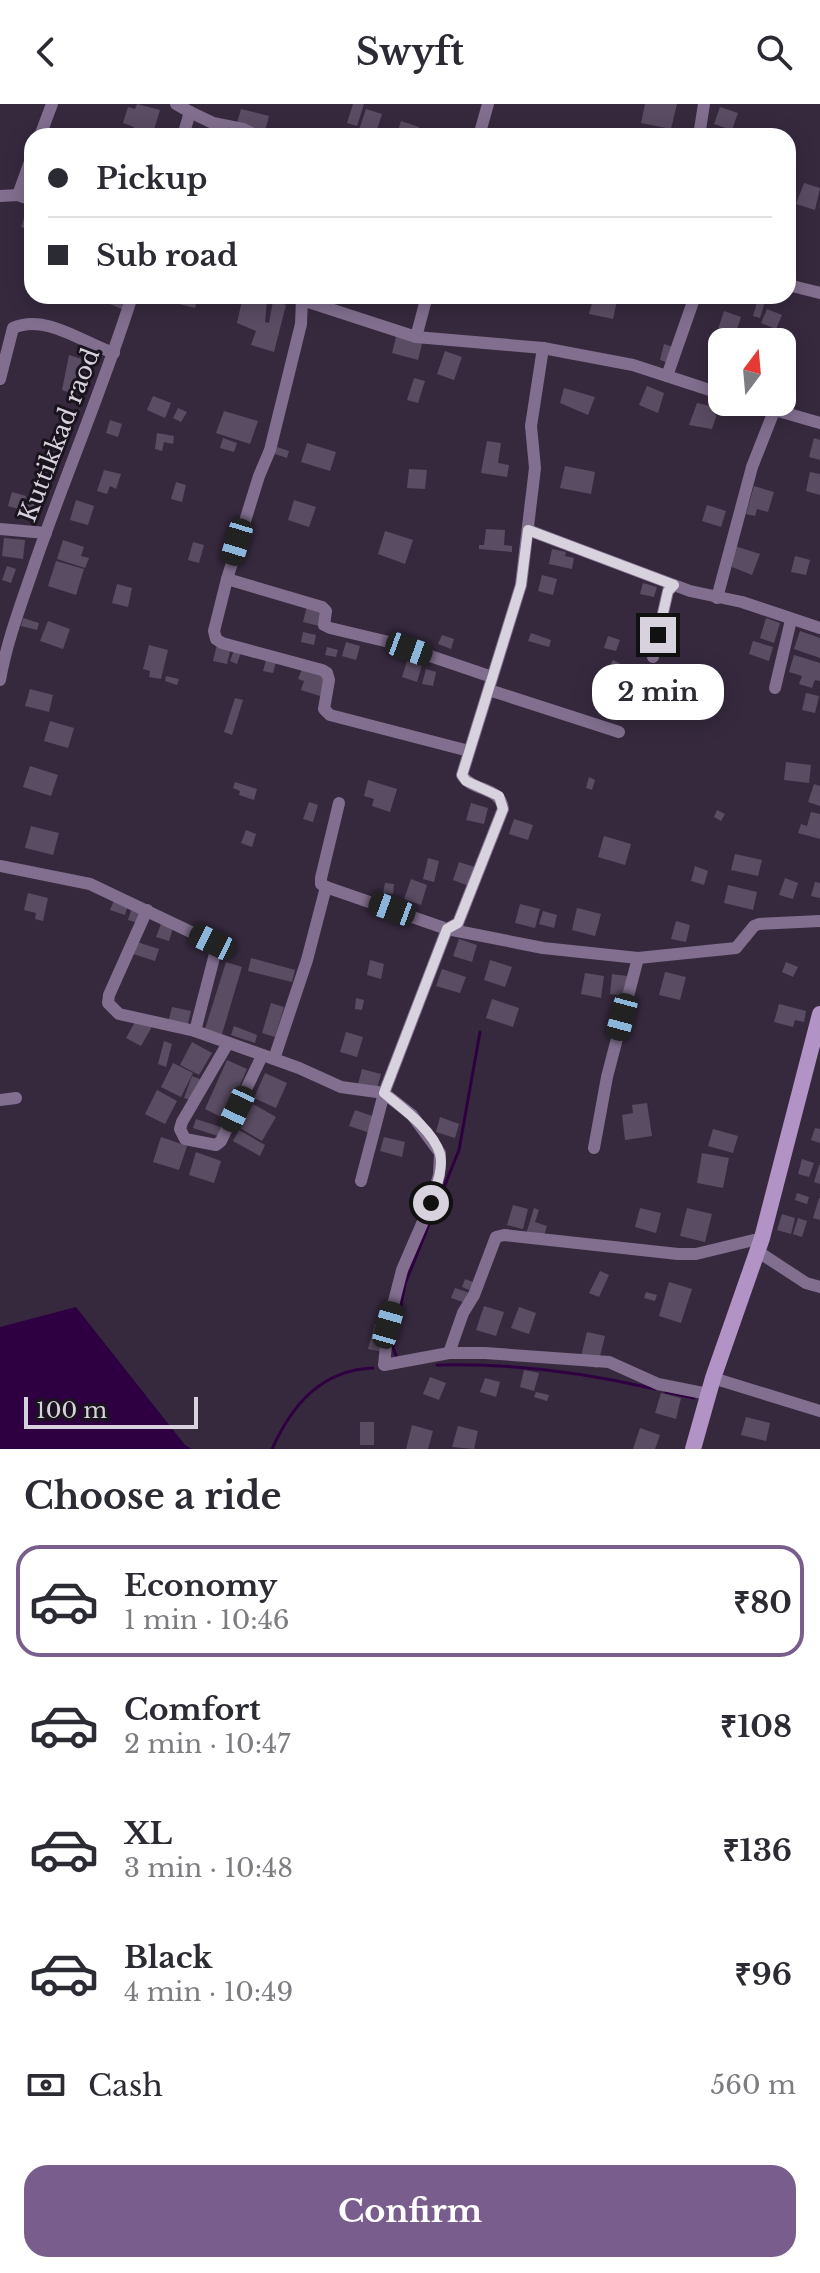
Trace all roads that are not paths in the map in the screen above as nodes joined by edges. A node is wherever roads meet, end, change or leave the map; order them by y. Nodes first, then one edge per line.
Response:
1 (52, 104) edge
2 (176, 104) edge
3 (488, 104) edge
4 (704, 104) edge
5 (190, 112) junction
6 (43, 128) edge
7 (185, 128) edge
8 (238, 128) edge
9 (481, 128) edge
10 (700, 128) edge
11 (24, 178) edge
12 (18, 195) junction
13 (0, 196) edge
14 (24, 197) edge
15 (796, 287) edge
16 (820, 293) edge
17 (129, 304) edge
18 (297, 304) edge
19 (317, 304) edge
20 (425, 304) edge
21 (692, 304) edge
22 (5, 334) edge
23 (416, 337) junction
24 (543, 348) junction
25 (114, 353) junction
26 (667, 376) junction
27 (0, 379) edge
28 (708, 389) edge
29 (772, 416) edge
30 (793, 416) edge
31 (820, 423) edge
32 (0, 529) edge
33 (528, 530) junction
34 (46, 533) junction
35 (227, 579) junction
36 (674, 585) junction
37 (717, 598) junction
38 (791, 620) junction
39 (820, 628) edge
40 (5, 636) edge
41 (653, 657) dead end
42 (0, 680) edge
43 (491, 684) junction
44 (775, 688) dead end
45 (619, 732) dead end
46 (469, 751) junction
47 (339, 803) dead end
48 (0, 866) edge
49 (326, 887) junction
50 (147, 910) junction
51 (820, 921) edge
52 (447, 929) junction
53 (638, 958) junction
54 (820, 1014) edge
55 (195, 1031) junction
56 (228, 1043) junction
57 (268, 1058) junction
58 (814, 1061) edge
59 (384, 1093) junction
60 (16, 1098) dead end
61 (0, 1100) edge
62 (594, 1148) dead end
63 (361, 1181) dead end
64 (760, 1244) junction
65 (820, 1287) edge
66 (449, 1353) junction
67 (710, 1386) junction
68 (820, 1411) edge
69 (693, 1449) edge

1 - 6 street
2 - 5 street
3 - 9 street
4 - 10 street
5 - 7 street
5 - 8 street
11 - 12 street
12 - 13 street
12 - 14 street
15 - 16 street
17 - 25 street, Kuttikkad raod
18 - 35 street
19 - 23 street
20 - 23 street
21 - 26 street
22 - 25 street
22 - 27 street
23 - 24 street
24 - 26 street
24 - 33 street
25 - 34 street, Kuttikkad raod
26 - 28 street
29 - 37 street
30 - 31 street
32 - 34 street
33 - 36 street
33 - 43 street
34 - 40 street, Kuttikkad raod
35 - 43 street
35 - 46 street
36 - 37 street
36 - 41 street
37 - 38 street
38 - 39 street
38 - 44 street
40 - 42 street, Kuttikkad raod
43 - 45 street
43 - 46 street
46 - 52 street
47 - 49 street
48 - 50 street
49 - 52 street
49 - 57 street
50 - 55 street
50 - 55 street
51 - 53 street
52 - 53 street
52 - 59 street
53 - 62 street
54 - 58 main road
55 - 56 street
56 - 57 street
56 - 57 street
57 - 59 street
58 - 64 main road
59 - 63 street
59 - 66 street
60 - 61 street
64 - 65 street
64 - 66 street
64 - 67 main road
66 - 67 street
67 - 68 street
67 - 69 main road

